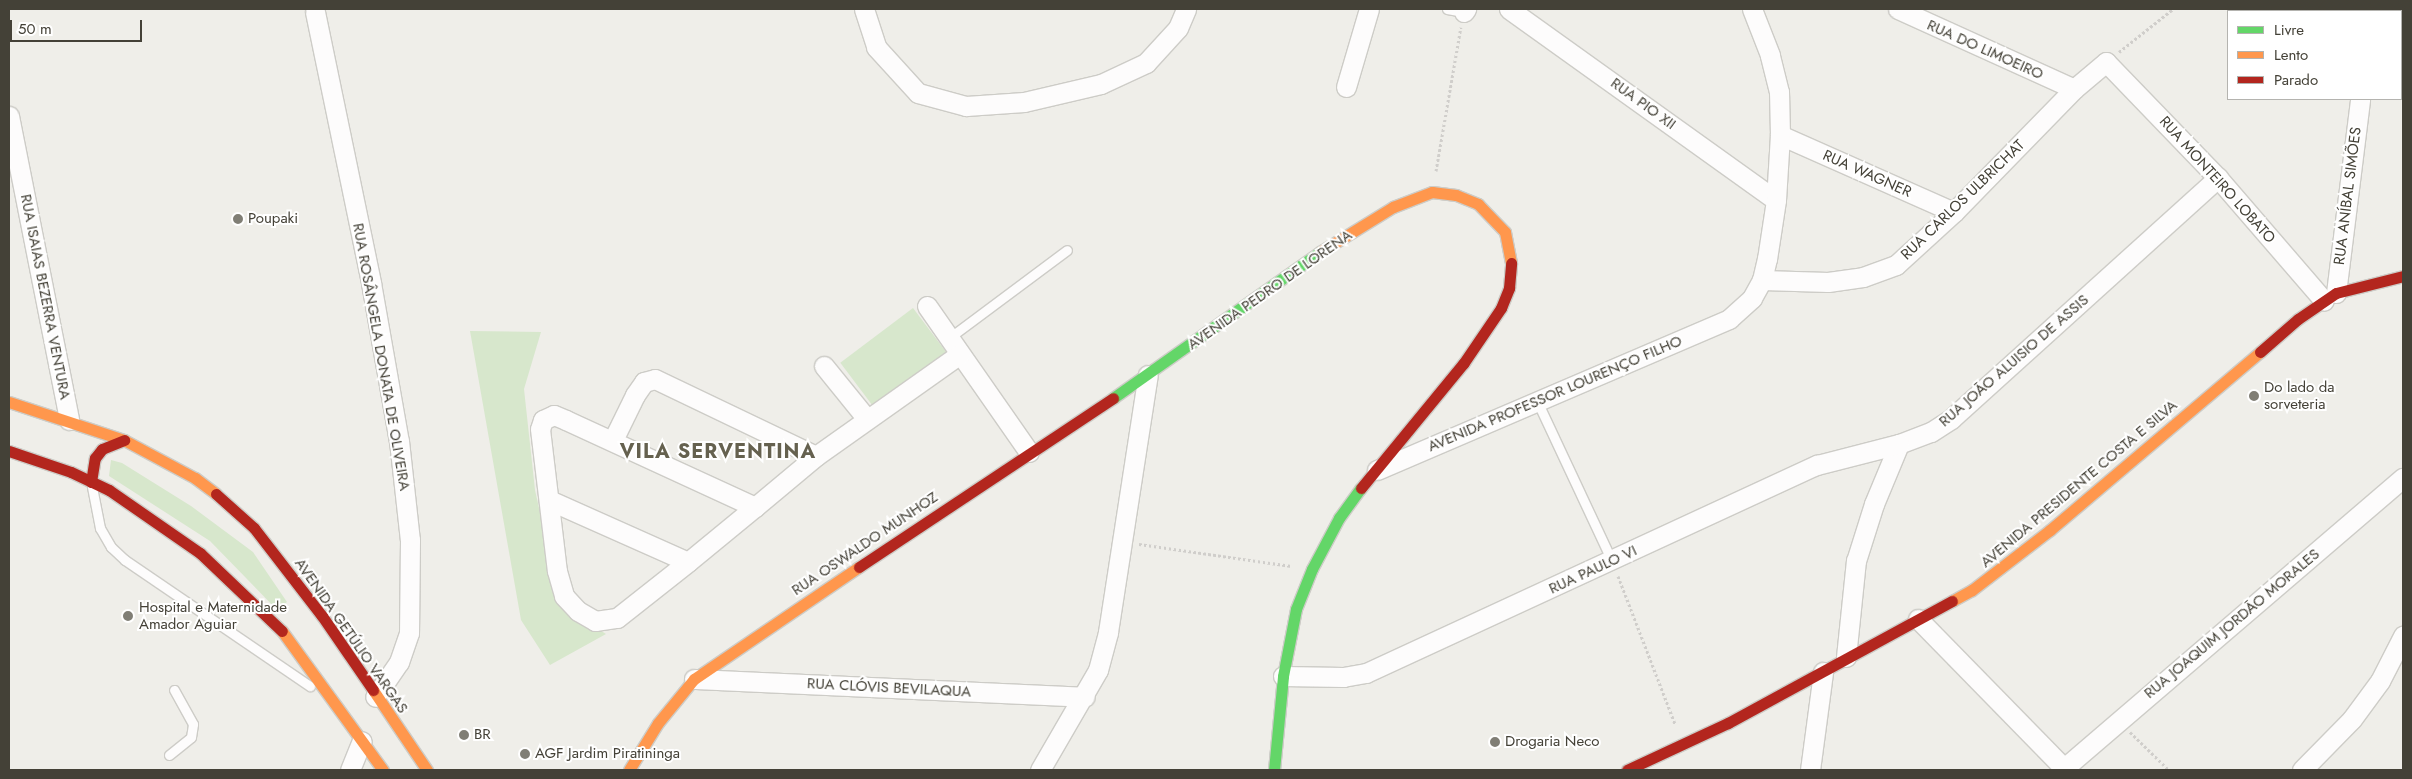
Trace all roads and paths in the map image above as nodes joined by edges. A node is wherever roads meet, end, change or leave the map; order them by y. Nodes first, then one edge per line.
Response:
1 (864, 9) edge
2 (1186, 9) edge
3 (1369, 9) edge
4 (1509, 9) edge
5 (1752, 9) edge
6 (1898, 9) edge
7 (2173, 9) edge
8 (1459, 10) edge
9 (315, 12) dead end
10 (2106, 62) junction
11 (1346, 86) dead end
12 (2074, 89) junction
13 (2348, 100) edge
14 (2359, 106) edge
15 (9, 121) edge
16 (1780, 136) junction
17 (2218, 178) junction
18 (1432, 192) junction
19 (1776, 200) junction
20 (1954, 212) junction
21 (1067, 250) dead end
22 (2403, 276) edge
23 (1762, 280) junction
24 (2330, 297) junction
25 (926, 306) dead end
26 (949, 338) junction
27 (960, 354) junction
28 (824, 366) dead end
29 (1148, 376) junction
30 (1537, 401) junction
31 (9, 402) edge
32 (867, 419) junction
33 (69, 420) junction
34 (124, 440) junction
35 (613, 440) junction
36 (1900, 444) junction
37 (9, 451) edge
38 (1029, 452) junction
39 (816, 456) junction
40 (1373, 472) junction
41 (2403, 478) edge
42 (91, 482) junction
43 (550, 500) junction
44 (755, 507) junction
45 (1123, 542) junction
46 (1612, 561) junction
47 (688, 562) junction
48 (1312, 568) junction
49 (1918, 619) junction
50 (2403, 636) edge
51 (1846, 657) junction
52 (1822, 672) junction
53 (1283, 676) junction
54 (694, 678) junction
55 (174, 690) dead end
56 (375, 697) junction
57 (1085, 697) junction
58 (331, 699) junction
59 (2118, 721) junction
60 (362, 741) junction
61 (1684, 746) junction
62 (169, 755) dead end
63 (350, 770) edge
64 (383, 770) edge
65 (428, 770) edge
66 (629, 770) edge
67 (1040, 770) edge
68 (1274, 770) edge
69 (1627, 770) edge
70 (1810, 770) edge
71 (2064, 770) edge
72 (2169, 770) edge
73 (2302, 770) edge

1 - 2 street
3 - 11 street
4 - 19 street, RUA PIO XII
5 - 16 street, AVENIDA PROFESSOR LOURENÇO FILHO
6 - 12 street, RUA DO LIMOEIRO
7 - 10 path
8 - 18 path
9 - 56 street, RUA ROSÂNGELA DONATA DE OLIVEIRA
10 - 12 street, RUA CARLOS ULBRICHAT
10 - 17 street, RUA MONTEIRO LOBATO
12 - 20 street, RUA CARLOS ULBRICHAT
13 - 14 street
14 - 24 street, RUA ANÍBAL SIMÕES
15 - 33 street, RUA ISAIAS BEZERRA VENTURA
16 - 19 street, AVENIDA PROFESSOR LOURENÇO FILHO
16 - 20 street, RUA WAGNER
17 - 24 street, RUA MONTEIRO LOBATO
17 - 36 street, RUA JOÃO ALUISIO DE ASSIS
18 - 29 street, AVENIDA PEDRO DE LORENA
18 - 40 street
19 - 23 street, AVENIDA PROFESSOR LOURENÇO FILHO
20 - 23 street, RUA CARLOS ULBRICHAT
21 - 26 lane
22 - 24 street, AVENIDA PRESIDENTE COSTA E SILVA
23 - 30 street, AVENIDA PROFESSOR LOURENÇO FILHO
24 - 49 street, AVENIDA PRESIDENTE COSTA E SILVA
25 - 26 street
26 - 27 street
27 - 32 street
27 - 38 street
28 - 32 street
29 - 38 street, RUA OSWALDO MUNHOZ
29 - 45 street
30 - 40 street, AVENIDA PROFESSOR LOURENÇO FILHO
30 - 46 lane
31 - 33 street, AVENIDA GETÚLIO VARGAS
32 - 39 street
33 - 34 street, AVENIDA GETÚLIO VARGAS
34 - 42 street
34 - 56 street, AVENIDA GETÚLIO VARGAS
35 - 39 street
35 - 43 street
35 - 44 street
36 - 46 street, RUA PAULO VI
36 - 51 street
37 - 42 street
38 - 54 street, RUA OSWALDO MUNHOZ
39 - 44 street
40 - 48 street
41 - 59 street, RUA JOAQUIM JORDÃO MORALES
42 - 58 street
42 - 58 lane
43 - 47 street
43 - 47 street
44 - 47 street
45 - 48 path
45 - 57 street
46 - 53 street, RUA PAULO VI
46 - 61 path
48 - 53 street
49 - 51 street, AVENIDA PRESIDENTE COSTA E SILVA
49 - 71 street
50 - 73 street
51 - 52 street, AVENIDA PRESIDENTE COSTA E SILVA
52 - 61 street, AVENIDA PRESIDENTE COSTA E SILVA
52 - 70 street
53 - 68 street
54 - 57 street, RUA CLÓVIS BEVILAQUA
54 - 66 street, RUA OSWALDO MUNHOZ
55 - 62 lane
56 - 65 street, AVENIDA GETÚLIO VARGAS
57 - 67 street
58 - 60 street
59 - 71 street, RUA JOAQUIM JORDÃO MORALES
59 - 72 path
60 - 63 street
60 - 64 street
61 - 69 street, AVENIDA PRESIDENTE COSTA E SILVA

